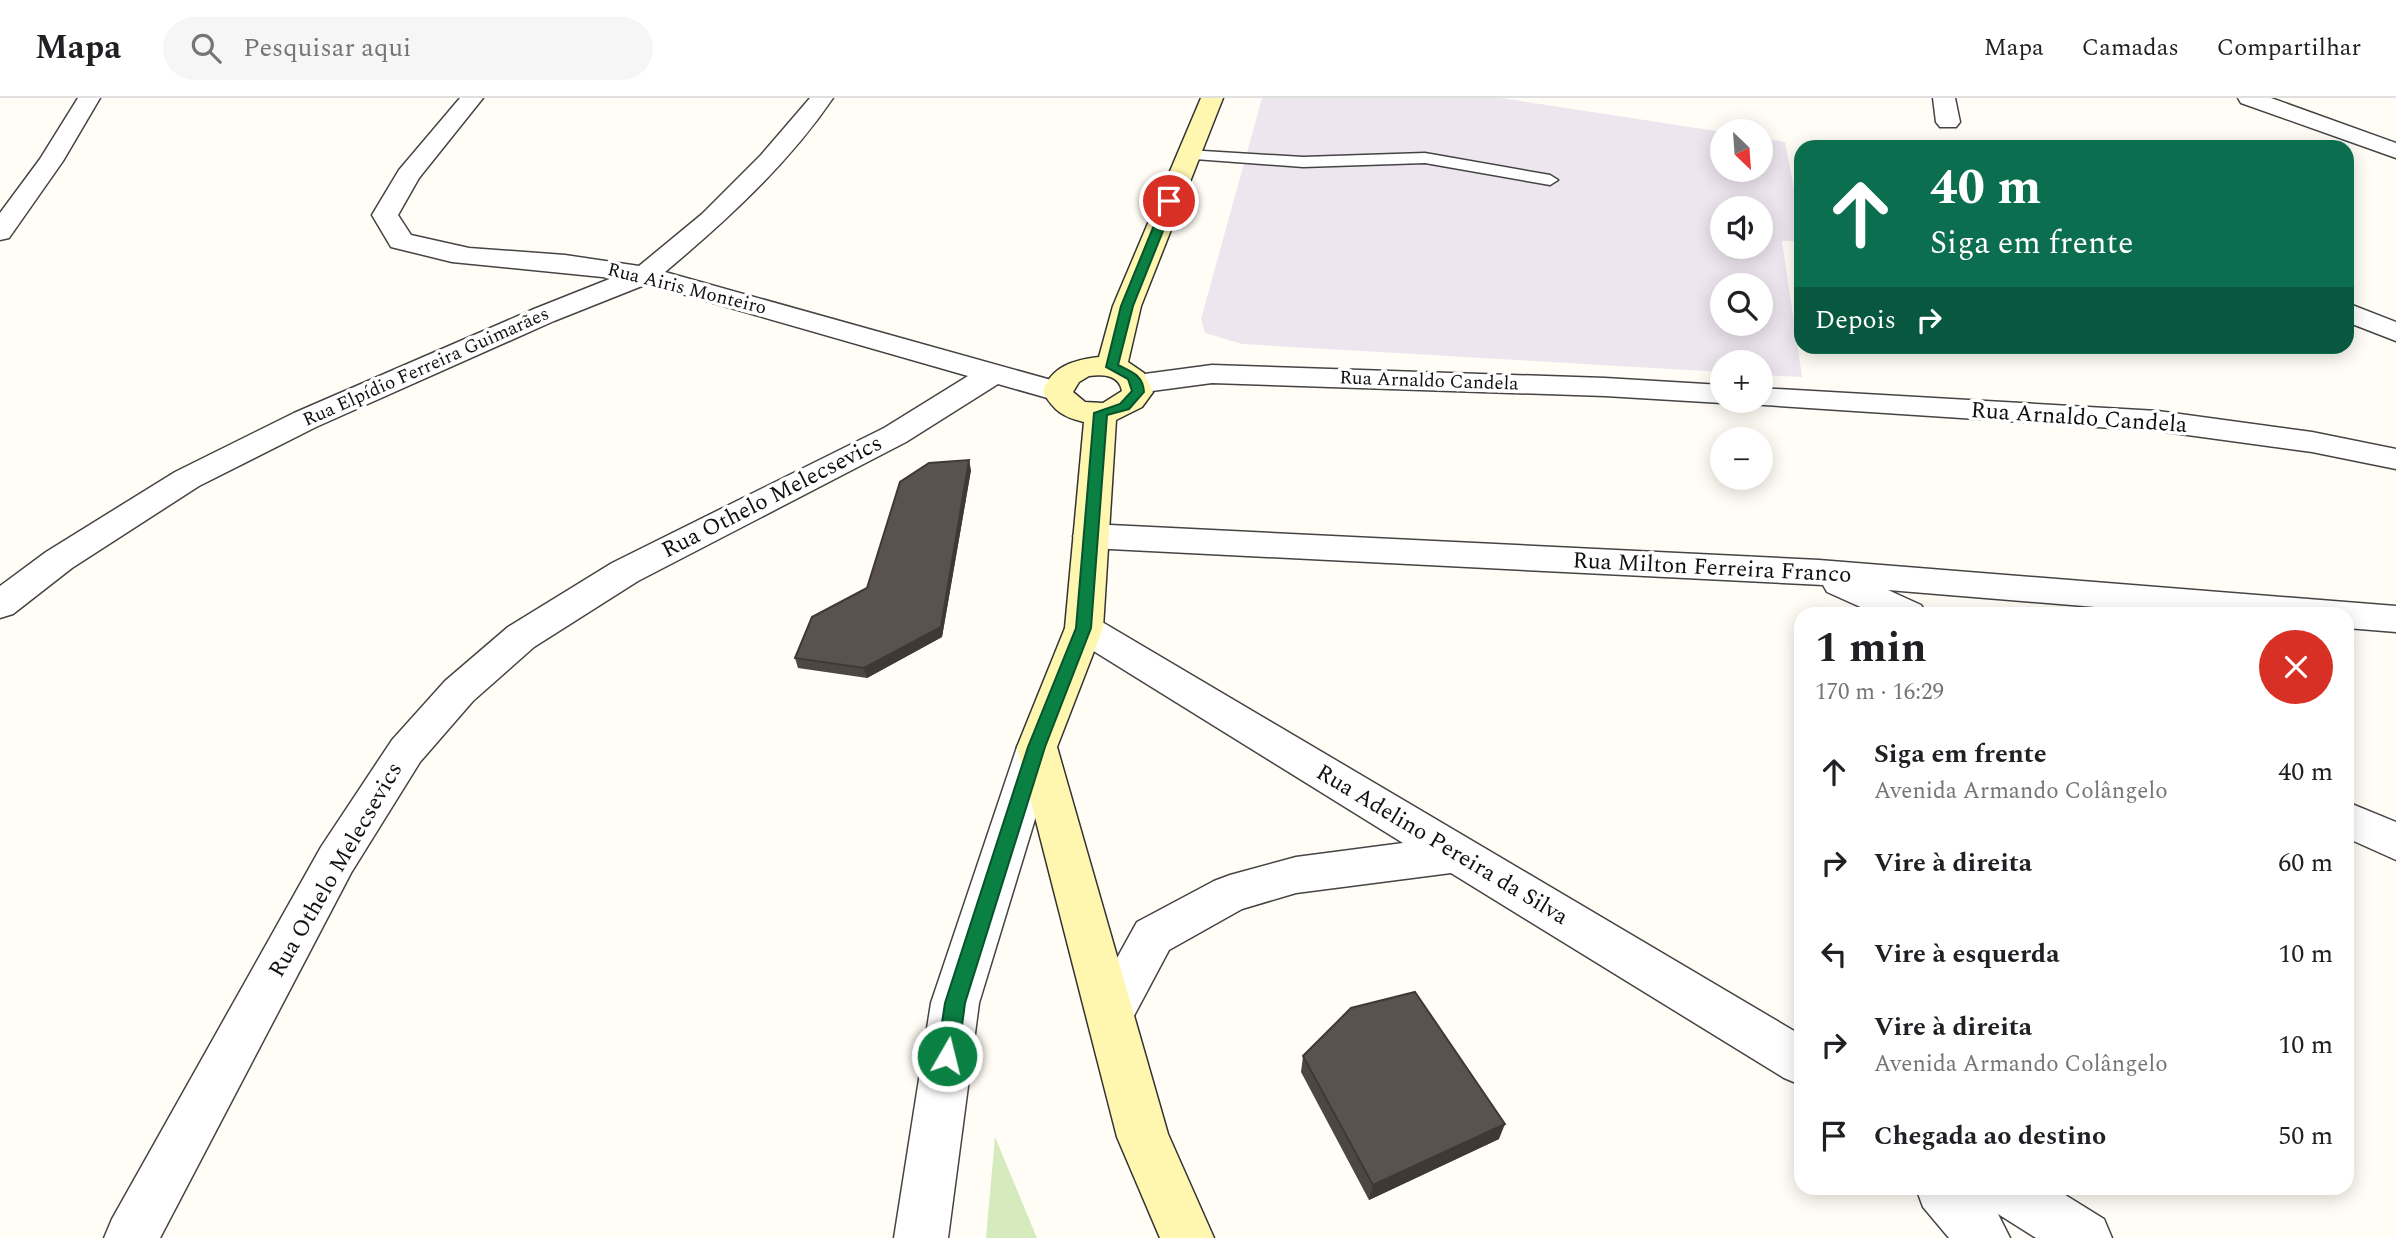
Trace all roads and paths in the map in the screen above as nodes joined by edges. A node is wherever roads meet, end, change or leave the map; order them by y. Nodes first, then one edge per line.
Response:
1 (89, 98) edge
2 (472, 98) edge
3 (822, 98) edge
4 (1212, 98) edge
5 (1944, 98) edge
6 (2249, 98) edge
7 (1948, 122) dead end
8 (2396, 151) edge
9 (1187, 155) junction
10 (1550, 180) dead end
11 (0, 232) edge
12 (645, 275) junction
13 (2354, 315) edge
14 (2396, 332) edge
15 (1112, 367) junction
16 (993, 374) junction
17 (1137, 384) junction
18 (1058, 392) junction
19 (1710, 393) edge
20 (1773, 398) edge
21 (1101, 413) junction
22 (2396, 459) edge
23 (1090, 536) junction
24 (1818, 572) junction
25 (0, 605) edge
26 (1893, 607) edge
27 (2247, 607) edge
28 (2354, 616) edge
29 (2396, 619) edge
30 (1084, 628) junction
31 (1037, 747) junction
32 (2354, 822) edge
33 (2396, 842) edge
34 (1457, 854) junction
35 (1110, 1014) junction
36 (1794, 1058) edge
37 (1948, 1195) edge
38 (2016, 1195) edge
39 (131, 1238) edge
40 (921, 1238) edge
41 (1187, 1238) edge
42 (1983, 1238) edge
43 (2085, 1238) edge

1 - 11 street
2 - 12 street, Rua Airis Monteiro
3 - 12 street, Rua Elpídio Ferreira Guimarães
4 - 9 street
5 - 7 street
6 - 8 street
9 - 10 lane
9 - 15 street
12 - 16 street, Rua Airis Monteiro
12 - 25 street, Rua Elpídio Ferreira Guimarães
13 - 14 street
15 - 17 street
15 - 18 street
16 - 18 street, Rua Airis Monteiro
16 - 39 street, Rua Othelo Melecsevics
17 - 19 street, Rua Arnaldo Candela
17 - 21 street
18 - 21 street
20 - 22 street, Rua Arnaldo Candela
21 - 23 street
23 - 24 street, Rua Milton Ferreira Franco
23 - 30 street
24 - 26 street
24 - 27 street, Rua Milton Ferreira Franco
28 - 29 street
30 - 31 street
30 - 34 street, Rua Adelino Pereira da Silva
31 - 35 street
31 - 40 street
32 - 33 street
34 - 35 street
34 - 36 street, Rua Adelino Pereira da Silva
35 - 41 street
37 - 42 street
38 - 43 street

